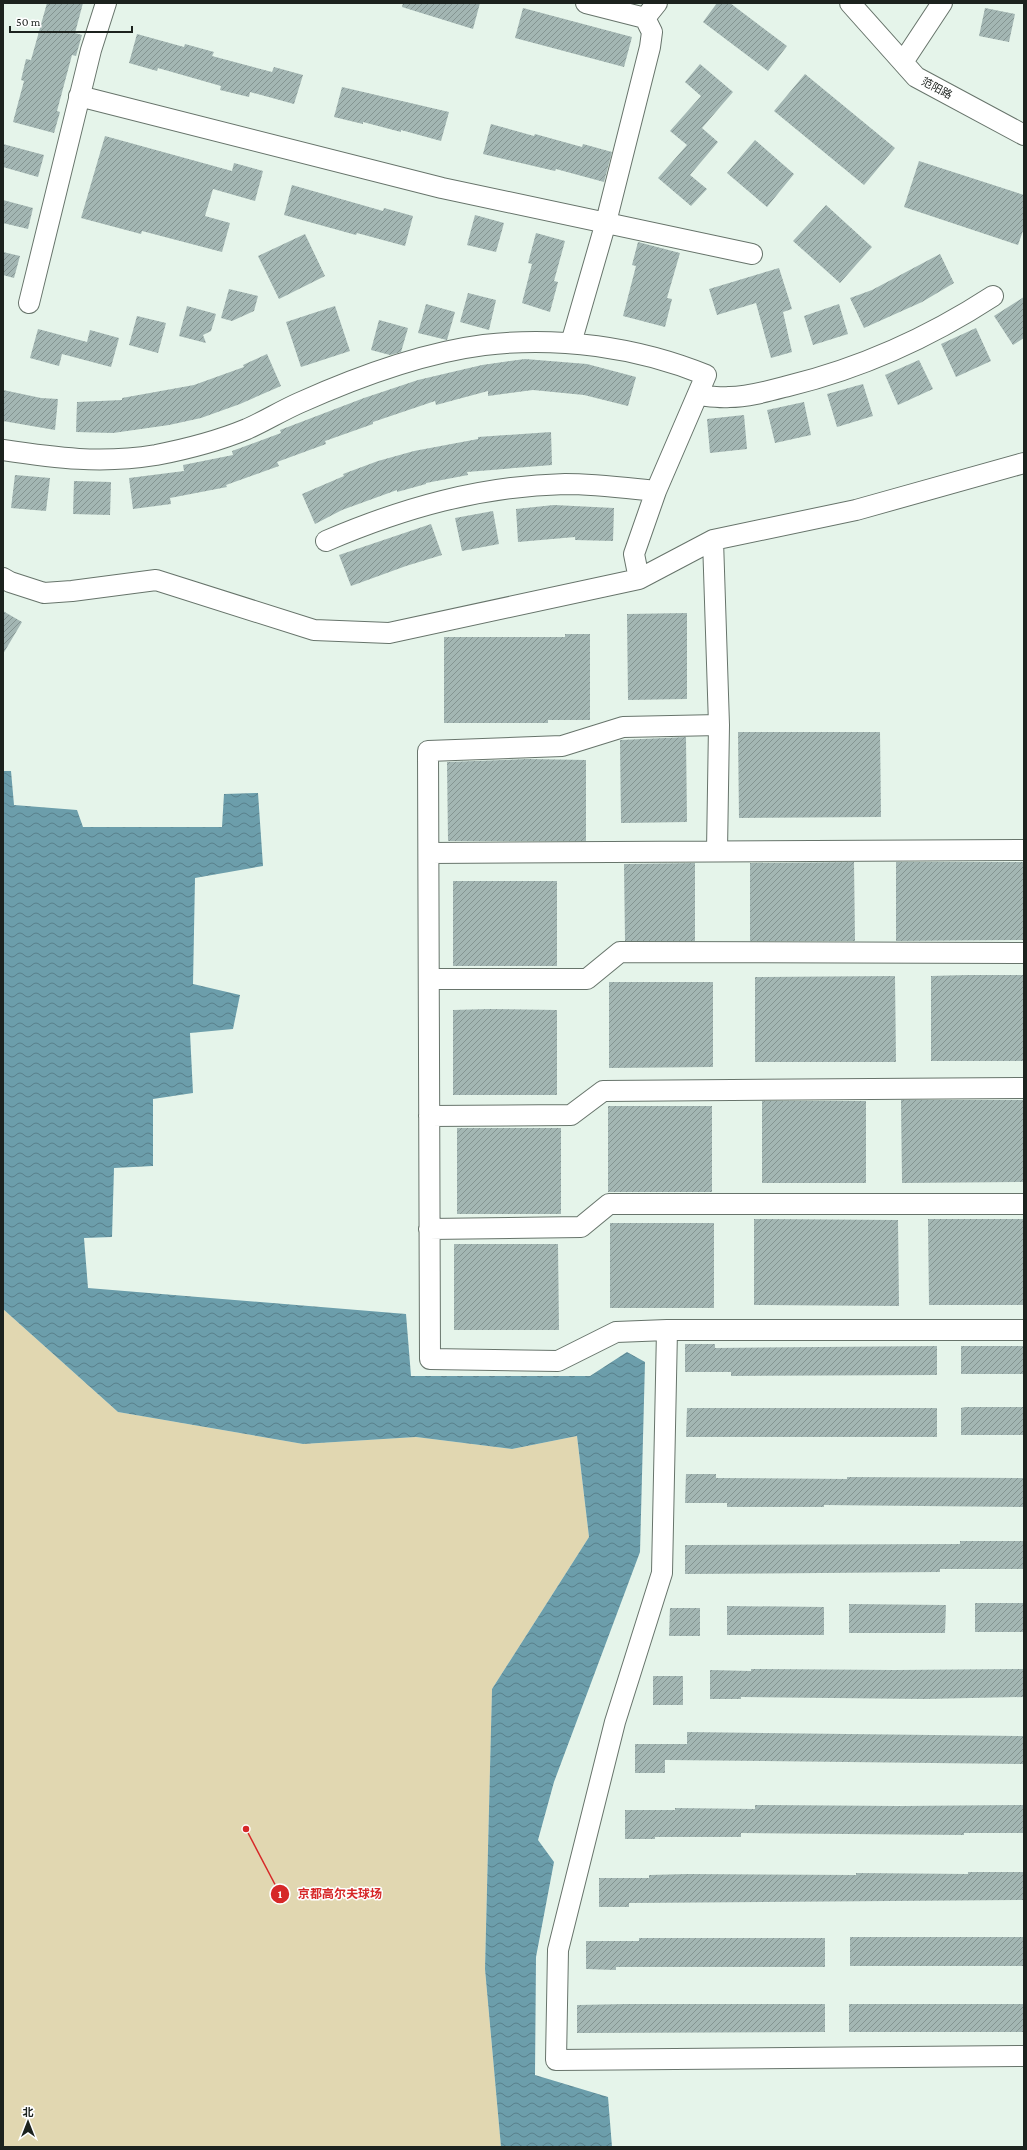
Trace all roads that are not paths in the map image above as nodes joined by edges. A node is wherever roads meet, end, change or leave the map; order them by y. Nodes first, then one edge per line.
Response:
1 (106, 3) edge
2 (586, 3) edge
3 (850, 3) edge
4 (942, 3) edge
5 (651, 10) edge
6 (902, 62) junction
7 (79, 96) junction
8 (1024, 135) edge
9 (606, 222) junction
10 (752, 254) dead end
11 (993, 296) dead end
12 (29, 303) dead end
13 (570, 343) junction
14 (698, 396) junction
15 (3, 450) edge
16 (1024, 463) edge
17 (656, 490) junction
18 (713, 540) junction
19 (326, 541) dead end
20 (3, 578) edge
21 (639, 579) junction
22 (719, 725) junction
23 (1024, 850) edge
24 (717, 851) junction
25 (428, 853) junction
26 (1024, 953) edge
27 (429, 979) junction
28 (1024, 1088) edge
29 (429, 1116) junction
30 (1024, 1204) edge
31 (429, 1229) junction
32 (667, 1330) junction
33 (1024, 1330) edge
34 (1024, 2056) edge

1 - 7 street
2 - 5 street
3 - 6 street, 范阳路
4 - 6 street
5 - 9 street
6 - 8 street, 范阳路
7 - 9 street
7 - 12 street
9 - 10 street
9 - 13 street
11 - 14 street
13 - 14 street
13 - 15 street
14 - 17 street
16 - 18 street
17 - 19 street
17 - 21 street
18 - 21 street
18 - 22 street
20 - 21 street
22 - 24 street
22 - 25 street
23 - 24 street
24 - 25 street
25 - 27 street
26 - 27 street
27 - 29 street
28 - 29 street
29 - 31 street
30 - 31 street
31 - 32 street
32 - 33 street
32 - 34 street

